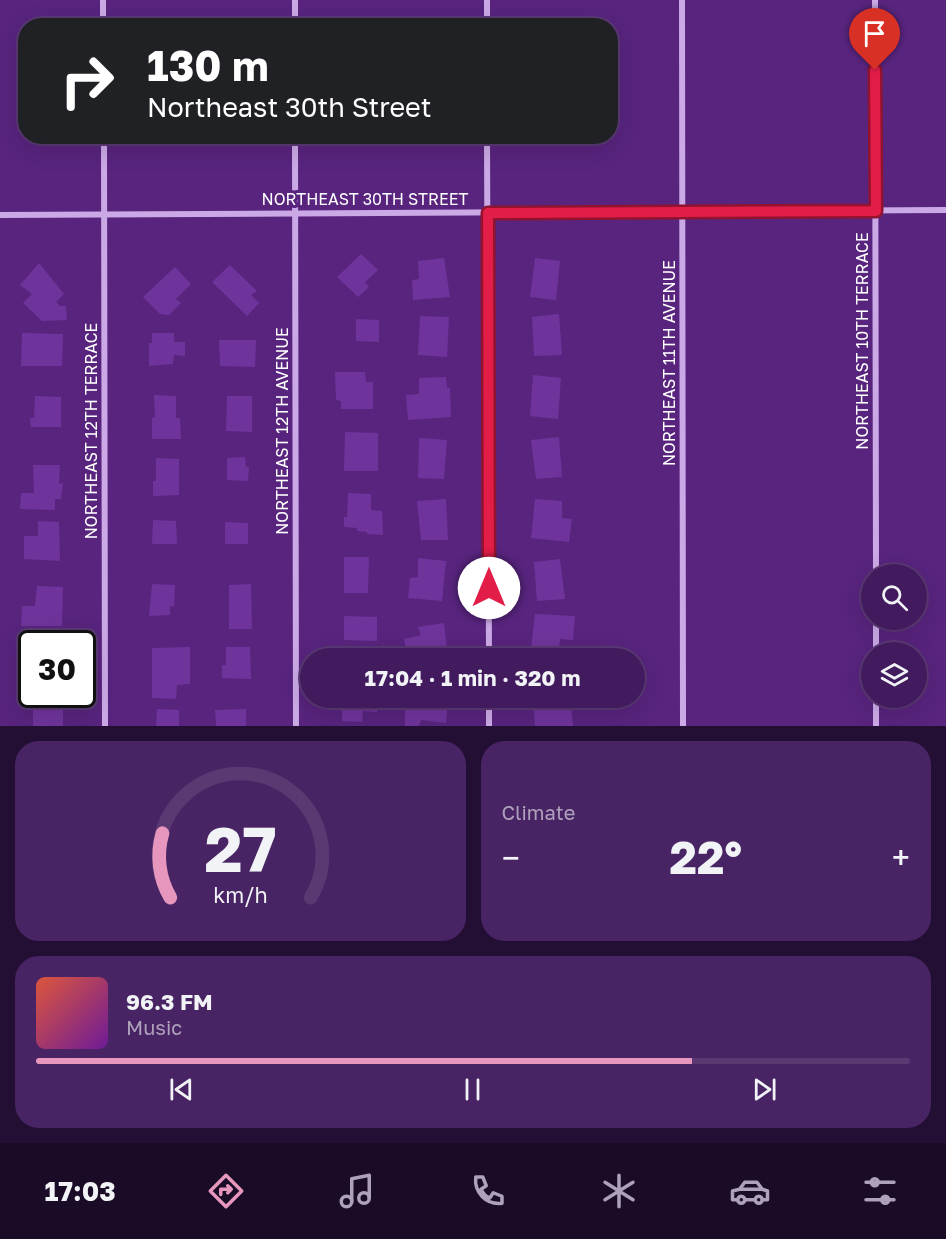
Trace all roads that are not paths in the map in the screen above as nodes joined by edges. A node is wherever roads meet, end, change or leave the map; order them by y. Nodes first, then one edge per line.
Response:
1 (103, 0) edge
2 (295, 0) edge
3 (487, 0) edge
4 (682, 0) edge
5 (875, 0) edge
6 (103, 18) edge
7 (295, 18) edge
8 (487, 18) edge
9 (104, 144) edge
10 (295, 144) edge
11 (487, 144) edge
12 (946, 210) edge
13 (876, 211) junction
14 (682, 212) junction
15 (295, 213) junction
16 (488, 213) junction
17 (104, 214) junction
18 (0, 215) edge
19 (876, 564) edge
20 (489, 648) edge
21 (489, 708) edge
22 (876, 708) edge
23 (105, 726) edge
24 (296, 726) edge
25 (489, 726) edge
26 (683, 726) edge
27 (876, 726) edge

1 - 6 street
2 - 7 street
3 - 8 street
4 - 14 street, NORTHEAST 11TH AVENUE
5 - 13 street, NORTHEAST 10TH TERRACE
9 - 17 street, NORTHEAST 12TH TERRACE
10 - 15 street, NORTHEAST 12TH AVENUE
11 - 16 street
12 - 13 street, NORTHEAST 30TH STREET
13 - 14 street, NORTHEAST 30TH STREET
13 - 19 street, NORTHEAST 10TH TERRACE
14 - 16 street, NORTHEAST 30TH STREET
14 - 26 street, NORTHEAST 11TH AVENUE
15 - 16 street, NORTHEAST 30TH STREET
15 - 17 street, NORTHEAST 30TH STREET
15 - 24 street, NORTHEAST 12TH AVENUE
16 - 20 street
17 - 18 street, NORTHEAST 30TH STREET
17 - 23 street, NORTHEAST 12TH TERRACE
21 - 25 street
22 - 27 street

